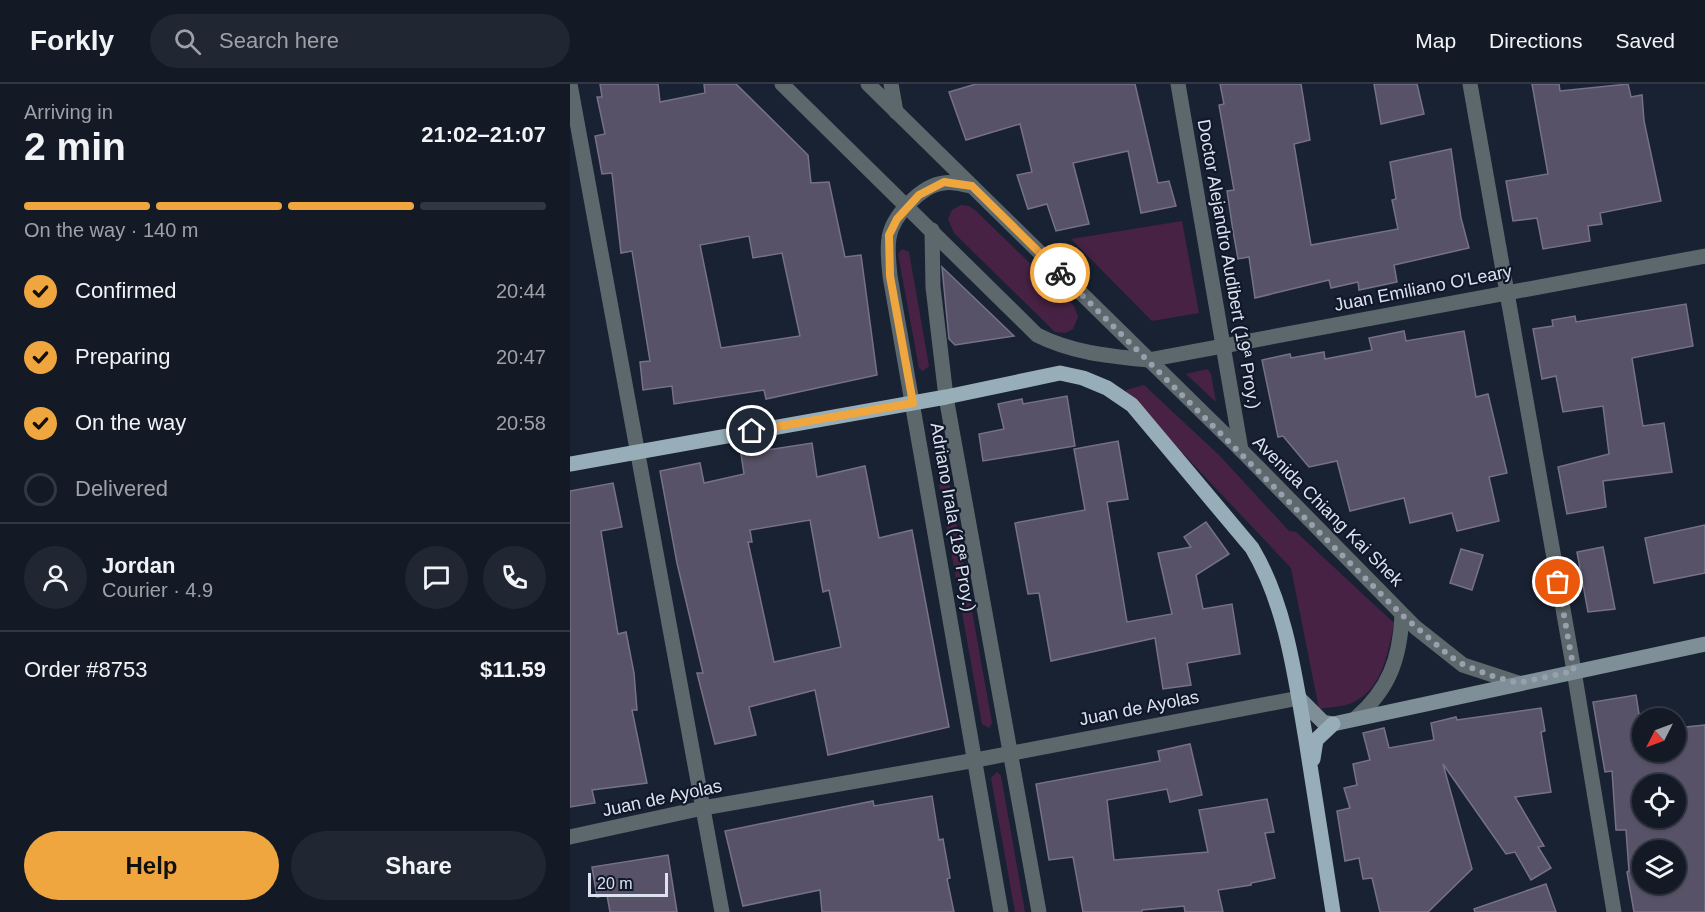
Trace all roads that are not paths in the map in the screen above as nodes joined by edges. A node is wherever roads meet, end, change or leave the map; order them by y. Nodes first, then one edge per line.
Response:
1 (570, 84) edge
2 (782, 84) edge
3 (868, 84) edge
4 (891, 84) edge
5 (1178, 84) edge
6 (1470, 84) edge
7 (896, 112) junction
8 (972, 186) junction
9 (907, 207) junction
10 (932, 230) junction
11 (1705, 256) edge
12 (1507, 292) junction
13 (1224, 345) junction
14 (1148, 360) junction
15 (946, 397) junction
16 (913, 403) junction
17 (1241, 450) junction
18 (638, 452) junction
19 (570, 464) edge
20 (1402, 615) junction
21 (1705, 644) edge
22 (1574, 671) junction
23 (1518, 683) junction
24 (1299, 698) junction
25 (1356, 718) junction
26 (1333, 724) junction
27 (1010, 753) junction
28 (976, 760) junction
29 (1311, 774) junction
30 (704, 808) junction
31 (570, 837) edge
32 (722, 912) edge
33 (1000, 912) edge
34 (1039, 912) edge
35 (1333, 912) edge
36 (1614, 912) edge

1 - 18 street
2 - 9 street
3 - 7 street, Avenida Chiang Kai Shek
4 - 7 street
5 - 13 street, Doctor Alejandro Audibert (19ª Proy.)
6 - 12 street
7 - 8 street, Avenida Chiang Kai Shek
8 - 9 street, Adriano Irala (18ª Proy.)
8 - 14 street, Avenida Chiang Kai Shek
9 - 10 street
9 - 16 street, Adriano Irala (18ª Proy.)
10 - 14 street
10 - 15 street, Adriano Irala (18ª Proy.)
11 - 12 street, Juan Emiliano O'Leary
12 - 13 street, Juan Emiliano O'Leary
12 - 22 street
13 - 14 street, Juan Emiliano O'Leary
13 - 17 street, Doctor Alejandro Audibert (19ª Proy.)
14 - 17 street, Avenida Chiang Kai Shek
15 - 16 main road
15 - 24 main road
15 - 27 street, Adriano Irala (18ª Proy.)
16 - 18 main road
16 - 28 street, Adriano Irala (18ª Proy.)
17 - 20 street, Avenida Chiang Kai Shek
18 - 19 main road
18 - 30 street
20 - 23 street, Avenida Chiang Kai Shek
20 - 25 street
21 - 22 main road
22 - 23 main road
22 - 36 street
23 - 25 main road
24 - 26 main road
24 - 27 street, Juan de Ayolas
24 - 29 main road
25 - 26 main road
26 - 29 main road
27 - 28 street, Juan de Ayolas
27 - 34 street, Adriano Irala (18ª Proy.)
28 - 30 street, Juan de Ayolas
28 - 33 street, Adriano Irala (18ª Proy.)
29 - 35 main road
30 - 31 street, Juan de Ayolas
30 - 32 street

